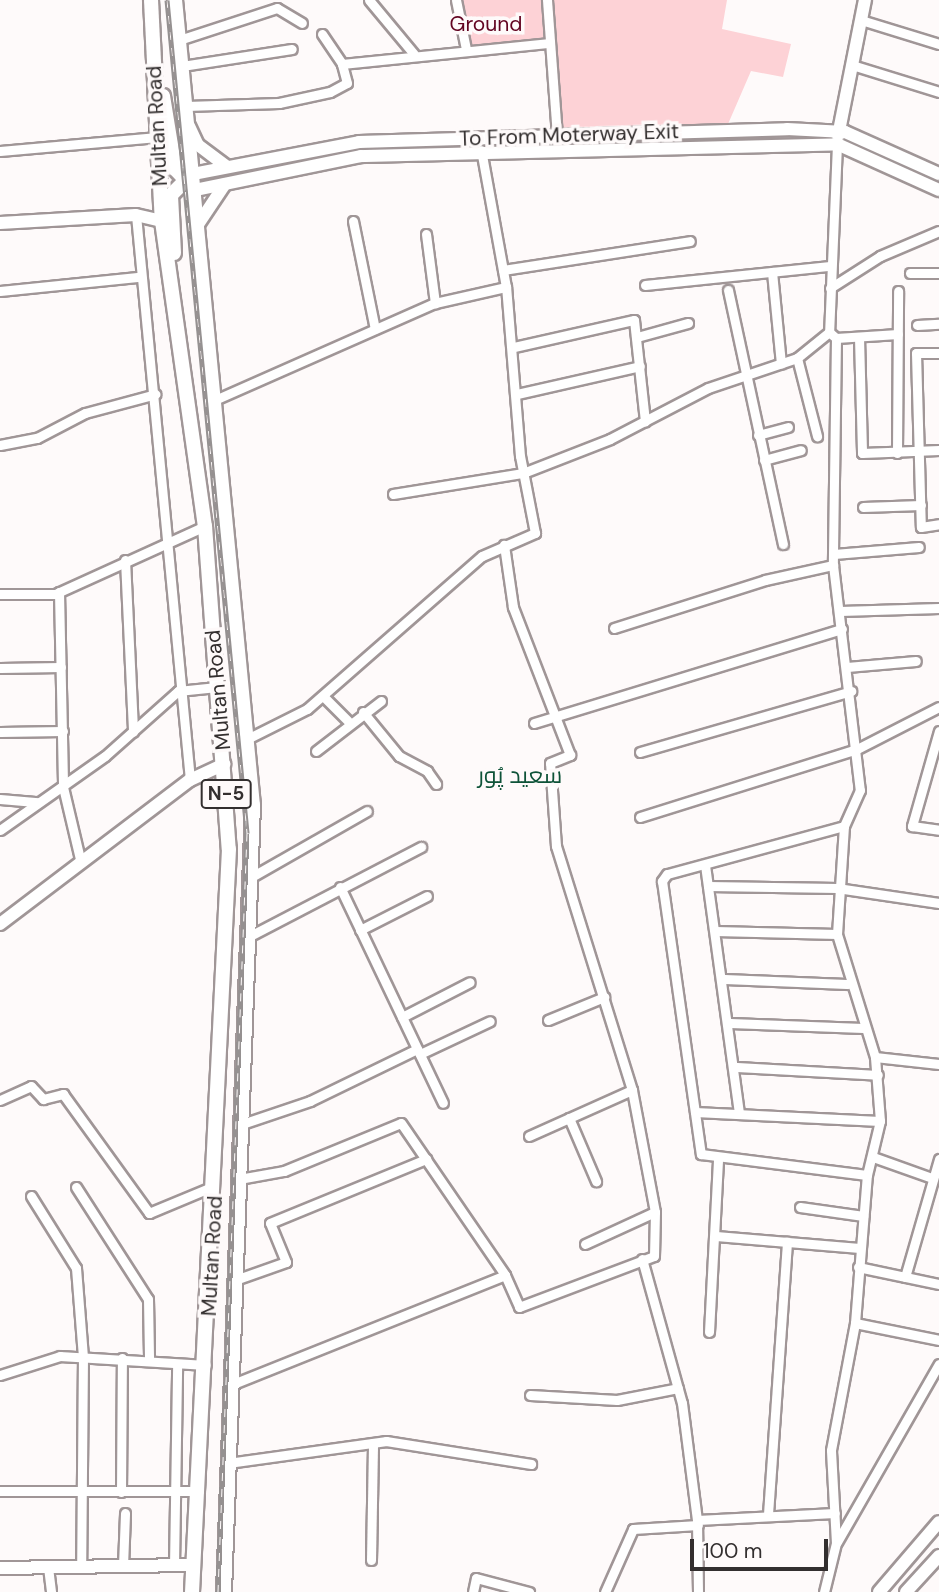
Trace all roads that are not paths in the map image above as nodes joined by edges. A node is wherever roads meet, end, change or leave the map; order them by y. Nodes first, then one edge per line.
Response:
1 (151, 0) edge
2 (175, 0) edge
3 (369, 0) edge
4 (456, 0) edge
5 (547, 0) edge
6 (865, 0) edge
7 (861, 20) junction
8 (302, 23) dead end
9 (322, 34) dead end
10 (179, 40) junction
11 (550, 43) junction
12 (939, 44) edge
13 (292, 49) dead end
14 (466, 49) junction
15 (414, 54) junction
16 (342, 64) junction
17 (852, 65) junction
18 (182, 66) junction
19 (155, 73) junction
20 (939, 92) edge
21 (186, 106) junction
22 (188, 123) junction
23 (557, 135) junction
24 (157, 137) junction
25 (838, 137) junction
26 (481, 150) junction
27 (0, 151) edge
28 (227, 167) junction
29 (939, 174) edge
30 (190, 182) junction
31 (225, 184) junction
32 (939, 190) edge
33 (136, 215) junction
34 (162, 221) junction
35 (353, 221) dead end
36 (0, 223) edge
37 (197, 226) junction
38 (939, 231) edge
39 (426, 234) dead end
40 (690, 241) dead end
41 (830, 266) junction
42 (169, 268) junction
43 (503, 270) junction
44 (772, 272) junction
45 (910, 273) dead end
46 (939, 273) edge
47 (137, 277) junction
48 (645, 285) dead end
49 (506, 287) junction
50 (830, 288) junction
51 (728, 290) dead end
52 (0, 291) edge
53 (898, 291) dead end
54 (435, 303) junction
55 (688, 323) dead end
56 (939, 324) edge
57 (917, 325) dead end
58 (375, 329) junction
59 (898, 334) junction
60 (833, 335) junction
61 (636, 337) junction
62 (859, 337) junction
63 (514, 347) junction
64 (939, 353) edge
65 (797, 358) junction
66 (781, 364) junction
67 (640, 366) junction
68 (744, 377) junction
69 (156, 394) junction
70 (517, 394) junction
71 (217, 398) junction
72 (645, 421) junction
73 (788, 427) dead end
74 (758, 435) junction
75 (817, 436) dead end
76 (0, 445) edge
77 (801, 450) dead end
78 (939, 450) edge
79 (919, 451) junction
80 (897, 453) junction
81 (764, 460) junction
82 (523, 473) junction
83 (393, 494) dead end
84 (920, 505) junction
85 (863, 507) dead end
86 (939, 524) edge
87 (205, 526) junction
88 (167, 540) junction
89 (783, 544) dead end
90 (504, 545) junction
91 (919, 547) dead end
92 (834, 554) junction
93 (125, 560) junction
94 (833, 565) junction
95 (59, 592) junction
96 (0, 594) edge
97 (939, 608) edge
98 (840, 611) junction
99 (614, 628) dead end
100 (842, 629) junction
101 (916, 661) dead end
102 (61, 667) junction
103 (848, 667) junction
104 (0, 668) edge
105 (217, 687) junction
106 (178, 691) junction
107 (851, 691) junction
108 (323, 696) junction
109 (381, 701) dead end
110 (939, 707) edge
111 (363, 712) junction
112 (555, 717) junction
113 (348, 721) junction
114 (534, 723) dead end
115 (0, 732) edge
116 (62, 732) junction
117 (133, 732) junction
118 (939, 732) edge
119 (247, 739) junction
120 (857, 749) junction
121 (316, 751) dead end
122 (640, 752) dead end
123 (225, 764) junction
124 (190, 780) junction
125 (436, 784) dead end
126 (63, 787) junction
127 (0, 799) edge
128 (38, 802) junction
129 (367, 811) dead end
130 (640, 817) dead end
131 (844, 826) junction
132 (0, 830) edge
133 (939, 830) edge
134 (421, 847) dead end
135 (81, 863) junction
136 (705, 865) junction
137 (253, 876) junction
138 (708, 886) junction
139 (340, 887) junction
140 (837, 888) junction
141 (427, 897) dead end
142 (939, 903) edge
143 (0, 924) edge
144 (360, 930) junction
145 (715, 932) junction
146 (837, 934) junction
147 (250, 936) junction
148 (723, 979) junction
149 (470, 982) dead end
150 (848, 984) junction
151 (604, 997) junction
152 (402, 1017) junction
153 (548, 1020) dead end
154 (490, 1021) dead end
155 (730, 1023) junction
156 (863, 1028) junction
157 (419, 1051) junction
158 (875, 1057) junction
159 (939, 1064) edge
160 (737, 1067) junction
161 (878, 1075) junction
162 (632, 1090) junction
163 (0, 1100) edge
164 (443, 1103) dead end
165 (695, 1112) junction
166 (739, 1114) junction
167 (569, 1118) junction
168 (880, 1121) junction
169 (242, 1124) junction
170 (529, 1136) dead end
171 (873, 1157) junction
172 (426, 1159) junction
173 (718, 1159) junction
174 (939, 1159) edge
175 (867, 1175) junction
176 (932, 1178) junction
177 (239, 1179) junction
178 (596, 1181) dead end
179 (215, 1185) junction
180 (76, 1187) dead end
181 (31, 1196) dead end
182 (800, 1208) dead end
183 (655, 1212) junction
184 (863, 1216) junction
185 (716, 1236) junction
186 (787, 1242) junction
187 (585, 1244) dead end
188 (860, 1248) junction
189 (642, 1259) junction
190 (858, 1267) junction
191 (505, 1275) junction
192 (905, 1277) junction
193 (234, 1280) junction
194 (939, 1284) edge
195 (855, 1323) junction
196 (709, 1332) dead end
197 (939, 1340) edge
198 (83, 1356) junction
199 (122, 1358) junction
200 (149, 1359) junction
201 (177, 1364) junction
202 (939, 1364) edge
203 (208, 1366) junction
204 (0, 1375) edge
205 (233, 1384) junction
206 (678, 1388) junction
207 (530, 1395) dead end
208 (373, 1443) junction
209 (228, 1463) junction
210 (531, 1464) dead end
211 (0, 1491) edge
212 (78, 1492) junction
213 (199, 1492) junction
214 (121, 1493) junction
215 (174, 1493) junction
216 (125, 1513) dead end
217 (835, 1513) junction
218 (768, 1514) junction
219 (939, 1522) edge
220 (697, 1523) junction
221 (836, 1543) junction
222 (939, 1556) edge
223 (371, 1560) dead end
224 (194, 1565) junction
225 (123, 1566) junction
226 (174, 1566) junction
227 (48, 1567) junction
228 (81, 1567) junction
229 (0, 1568) edge
230 (51, 1592) edge
231 (192, 1592) edge
232 (225, 1592) edge
233 (473, 1592) edge
234 (529, 1592) edge
235 (605, 1592) edge
236 (698, 1592) edge
237 (824, 1592) edge
238 (879, 1592) edge
239 (906, 1592) edge

1 - 19 main road, Multan Road / N-5
2 - 10 main road, Multan Road / N-5
3 - 15 street
4 - 14 street
5 - 11 street
6 - 7 main road
7 - 12 street
7 - 17 main road
8 - 10 street
9 - 16 street
10 - 18 main road, Multan Road / N-5
11 - 14 street
11 - 23 street
13 - 18 street
14 - 15 street
15 - 16 street
16 - 21 street
17 - 20 street
17 - 25 main road
18 - 21 main road, Multan Road / N-5
19 - 24 main road, Multan Road / N-5
19 - 30 main road
21 - 22 main road, Multan Road / N-5
22 - 28 main road
22 - 30 main road, Multan Road / N-5
23 - 25 main road, To From Moterway Exit
23 - 28 main road, To From Moterway Exit
24 - 27 street
24 - 34 main road, Multan Road / N-5
25 - 26 main road, To From Moterway Exit
25 - 29 main road, To From Moterway Exit
25 - 32 main road, To From Moterway Exit
25 - 41 street
26 - 31 main road, To From Moterway Exit
26 - 43 street
28 - 30 main road, To From Moterway Exit
30 - 31 main road, To From Moterway Exit
30 - 37 main road, Multan Road / N-5
30 - 42 main road
31 - 37 main road
33 - 34 main road
33 - 36 main road
33 - 47 street
34 - 42 main road, Multan Road / N-5
35 - 58 street
37 - 71 main road, Multan Road / N-5
38 - 50 street
39 - 54 street
40 - 43 street
41 - 44 street
41 - 50 street
42 - 87 main road, Multan Road / N-5
43 - 49 street
44 - 48 street
44 - 66 street
45 - 46 street
47 - 52 street
47 - 69 street
49 - 54 street
49 - 63 street
50 - 60 street
51 - 68 street
53 - 59 street
54 - 58 street
55 - 61 street
56 - 57 street
58 - 71 street
59 - 62 street
59 - 80 street
60 - 62 street
60 - 65 street
60 - 92 street
61 - 63 street
61 - 67 street
62 - 80 street
63 - 70 street
64 - 79 street
65 - 66 street
65 - 75 street
66 - 68 street
67 - 70 street
67 - 72 street
68 - 72 street
68 - 74 street
69 - 76 street
69 - 88 street
70 - 82 street
71 - 119 main road, Multan Road / N-5
72 - 82 street
73 - 74 street
74 - 81 street
77 - 81 street
78 - 79 street
79 - 80 street
79 - 84 street
81 - 89 street
82 - 83 street
82 - 90 street
84 - 85 street
84 - 86 street
87 - 88 street
87 - 105 main road, Multan Road / N-5
88 - 93 street
88 - 106 street
90 - 108 street
90 - 112 street
91 - 92 street
92 - 94 street
93 - 95 street
93 - 117 street
94 - 98 street
94 - 99 street
95 - 96 street
95 - 102 street
97 - 98 street
98 - 100 street
100 - 103 street
100 - 112 street
101 - 103 street
102 - 104 street
102 - 116 street
103 - 107 street
105 - 106 street
105 - 123 main road, Multan Road / N-5
106 - 117 street
106 - 124 street
107 - 120 street
107 - 122 street
108 - 113 street
108 - 119 street
109 - 111 street
110 - 120 street
111 - 113 street
111 - 125 street
112 - 114 street
112 - 151 street
113 - 121 street
115 - 116 street
116 - 126 street
117 - 126 street
118 - 133 street
119 - 137 main road, Multan Road / N-5
120 - 130 street
120 - 131 street
123 - 124 main road
123 - 179 main road, Multan Road / N-5
124 - 135 main road
126 - 128 street
126 - 135 street
127 - 128 street
128 - 132 street
129 - 137 street
131 - 136 street
131 - 140 street
134 - 139 street
135 - 143 main road
136 - 138 street
136 - 165 street
137 - 147 main road, Multan Road / N-5
138 - 140 street
138 - 145 street
139 - 144 street
139 - 147 street
140 - 142 street
140 - 146 street
141 - 144 street
144 - 152 street
145 - 146 street
145 - 148 street
146 - 150 street
147 - 169 main road, Multan Road / N-5
148 - 150 street
148 - 155 street
149 - 152 street
150 - 156 street
151 - 153 street
151 - 162 street
152 - 157 street
154 - 157 street
155 - 156 street
155 - 160 street
156 - 158 street
157 - 164 street
157 - 169 street
158 - 159 street
158 - 161 street
160 - 161 street
160 - 166 street
161 - 168 street
162 - 167 street
162 - 183 street
163 - 179 street
165 - 166 street
165 - 173 street
166 - 168 street
167 - 170 street
167 - 178 street
168 - 171 street
169 - 177 main road, Multan Road / N-5
171 - 175 street
171 - 176 street
172 - 177 street
172 - 191 street
172 - 193 street
173 - 175 street
173 - 185 street
174 - 176 street
175 - 184 street
176 - 192 street
177 - 193 main road, Multan Road / N-5
179 - 203 main road, Multan Road / N-5
180 - 200 street
181 - 198 street
182 - 184 street
183 - 187 street
183 - 189 street
184 - 188 street
185 - 186 street
185 - 196 street
186 - 188 street
186 - 218 street
188 - 190 street
189 - 191 street
189 - 206 street
190 - 192 street
190 - 195 street
191 - 205 street
192 - 194 street
193 - 205 main road, Multan Road / N-5
195 - 197 street
195 - 217 street
198 - 199 street
198 - 204 street
198 - 212 street
199 - 200 street
199 - 214 street
200 - 201 street
201 - 203 street
201 - 215 street
202 - 221 street
203 - 213 main road, Multan Road / N-5
205 - 209 main road, Multan Road / N-5
206 - 207 street
206 - 220 street
208 - 209 street
208 - 210 street
208 - 223 street
209 - 232 main road, Multan Road / N-5
211 - 212 street
212 - 214 street
212 - 228 street
213 - 215 street
213 - 224 main road, Multan Road / N-5
214 - 215 street
215 - 226 street
216 - 225 street
217 - 218 street
217 - 221 street
218 - 220 street
219 - 238 main road
220 - 235 street
220 - 236 street
221 - 237 street
222 - 239 main road
224 - 226 main road
224 - 231 main road, Multan Road / N-5
225 - 226 main road
225 - 228 main road
227 - 228 main road
227 - 229 main road
227 - 230 street
233 - 234 street

